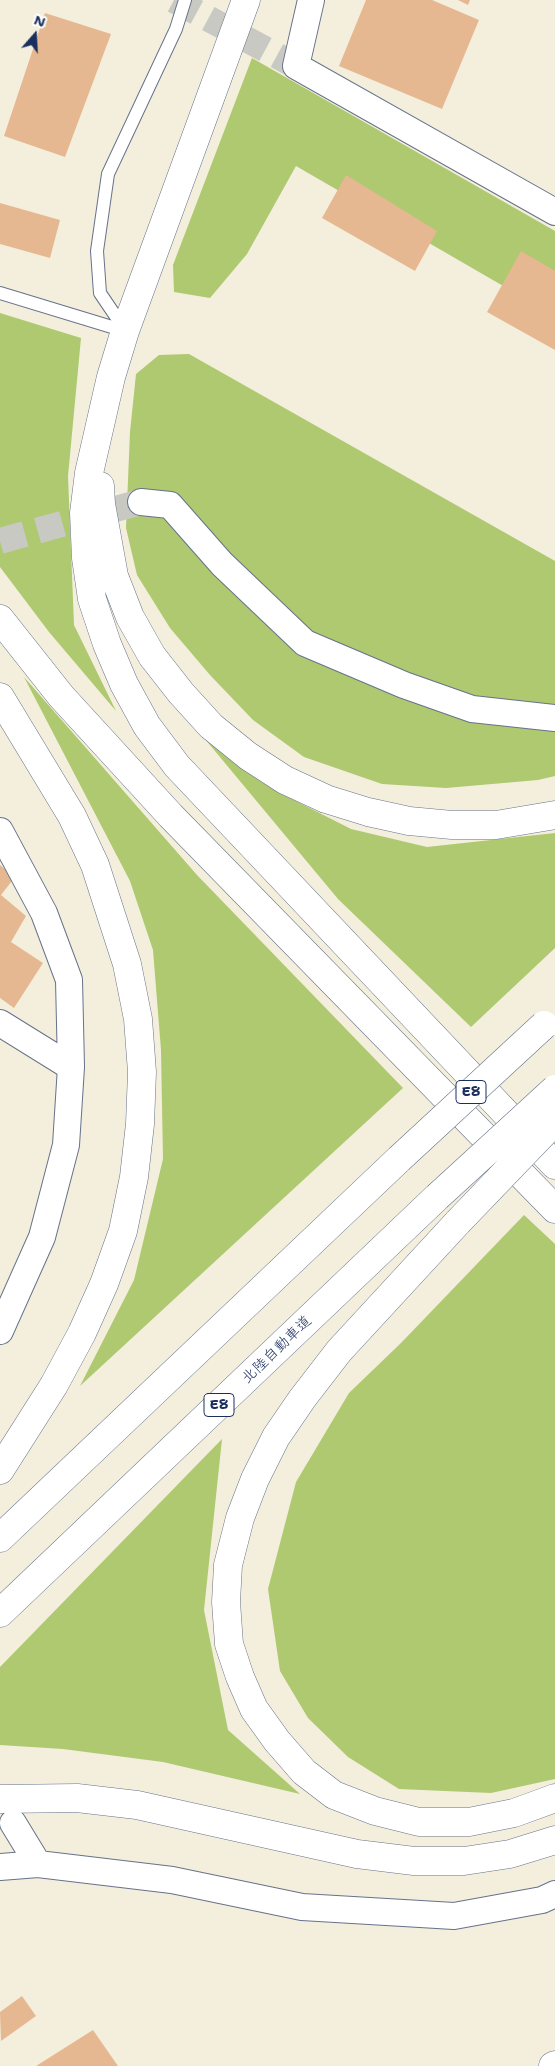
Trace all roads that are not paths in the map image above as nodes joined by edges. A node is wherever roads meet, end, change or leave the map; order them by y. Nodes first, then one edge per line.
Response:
1 (185, 0) edge
2 (246, 0) edge
3 (311, 0) edge
4 (555, 212) edge
5 (0, 293) edge
6 (125, 331) junction
7 (111, 378) junction
8 (140, 502) tunnel mouth
9 (0, 619) edge
10 (0, 697) edge
11 (555, 718) edge
12 (555, 815) edge
13 (0, 831) edge
14 (549, 1020) edge
15 (0, 1022) edge
16 (71, 1068) junction
17 (555, 1088) edge
18 (555, 1121) edge
19 (555, 1165) edge
20 (555, 1210) edge
21 (0, 1331) edge
22 (0, 1470) edge
23 (0, 1538) edge
24 (0, 1613) edge
25 (555, 1798) edge
26 (0, 1799) edge
27 (13, 1823) dead end
28 (555, 1840) edge
29 (38, 1864) junction
30 (0, 1867) edge
31 (555, 1894) edge

1 - 6 lane
2 - 6 highway
3 - 4 street
5 - 6 lane
6 - 7 highway
7 - 12 highway
7 - 19 highway
8 - 11 street
9 - 20 highway
10 - 22 highway
13 - 16 street
14 - 23 highway, E8, bridge
15 - 16 street
16 - 21 street
17 - 24 highway, 北陸自動車道 / E8, bridge
18 - 25 highway, bridge
26 - 28 highway
27 - 29 street
29 - 30 street
29 - 31 street

